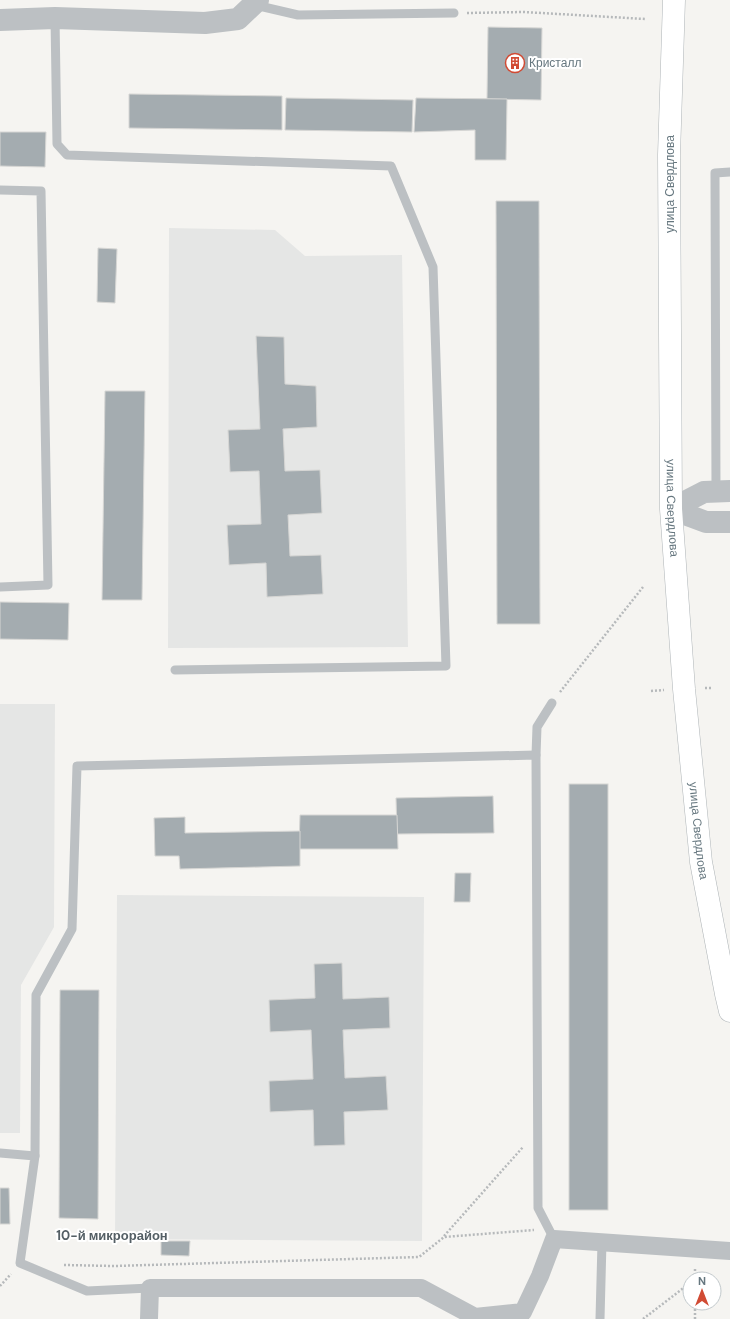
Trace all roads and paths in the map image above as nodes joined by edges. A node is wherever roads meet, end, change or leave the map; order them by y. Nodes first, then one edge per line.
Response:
1 (674, 0) edge
2 (256, 2) edge
3 (454, 13) joint
4 (55, 18) junction
5 (645, 19) dead end
6 (0, 20) edge
7 (730, 172) edge
8 (0, 190) edge
9 (723, 491) edge
10 (671, 509) junction
11 (730, 522) edge
12 (0, 587) edge
13 (643, 587) dead end
14 (175, 670) dead end
15 (569, 680) dead end
16 (552, 703) dead end
17 (536, 755) junction
18 (729, 999) edge
19 (538, 1130) junction
20 (0, 1153) edge
21 (35, 1156) junction
22 (552, 1234) junction
23 (444, 1237) junction
24 (602, 1242) junction
25 (730, 1251) edge
26 (59, 1264) dead end
27 (150, 1288) junction
28 (682, 1289) edge
29 (149, 1319) edge
30 (600, 1319) edge
31 (643, 1319) edge

1 - 10 main road, улица Свердлова
2 - 3 lane
2 - 4 street
3 - 5 path
4 - 6 street
4 - 14 lane
7 - 9 lane
8 - 12 lane
9 - 10 street
10 - 11 street
10 - 18 main road, улица Свердлова
13 - 15 path
16 - 17 lane
17 - 19 lane
17 - 21 lane
19 - 22 lane
19 - 23 path
20 - 21 lane
21 - 27 lane
22 - 23 path
22 - 24 street
22 - 27 street
23 - 26 path
24 - 25 street
24 - 30 lane
27 - 29 street
28 - 31 path

